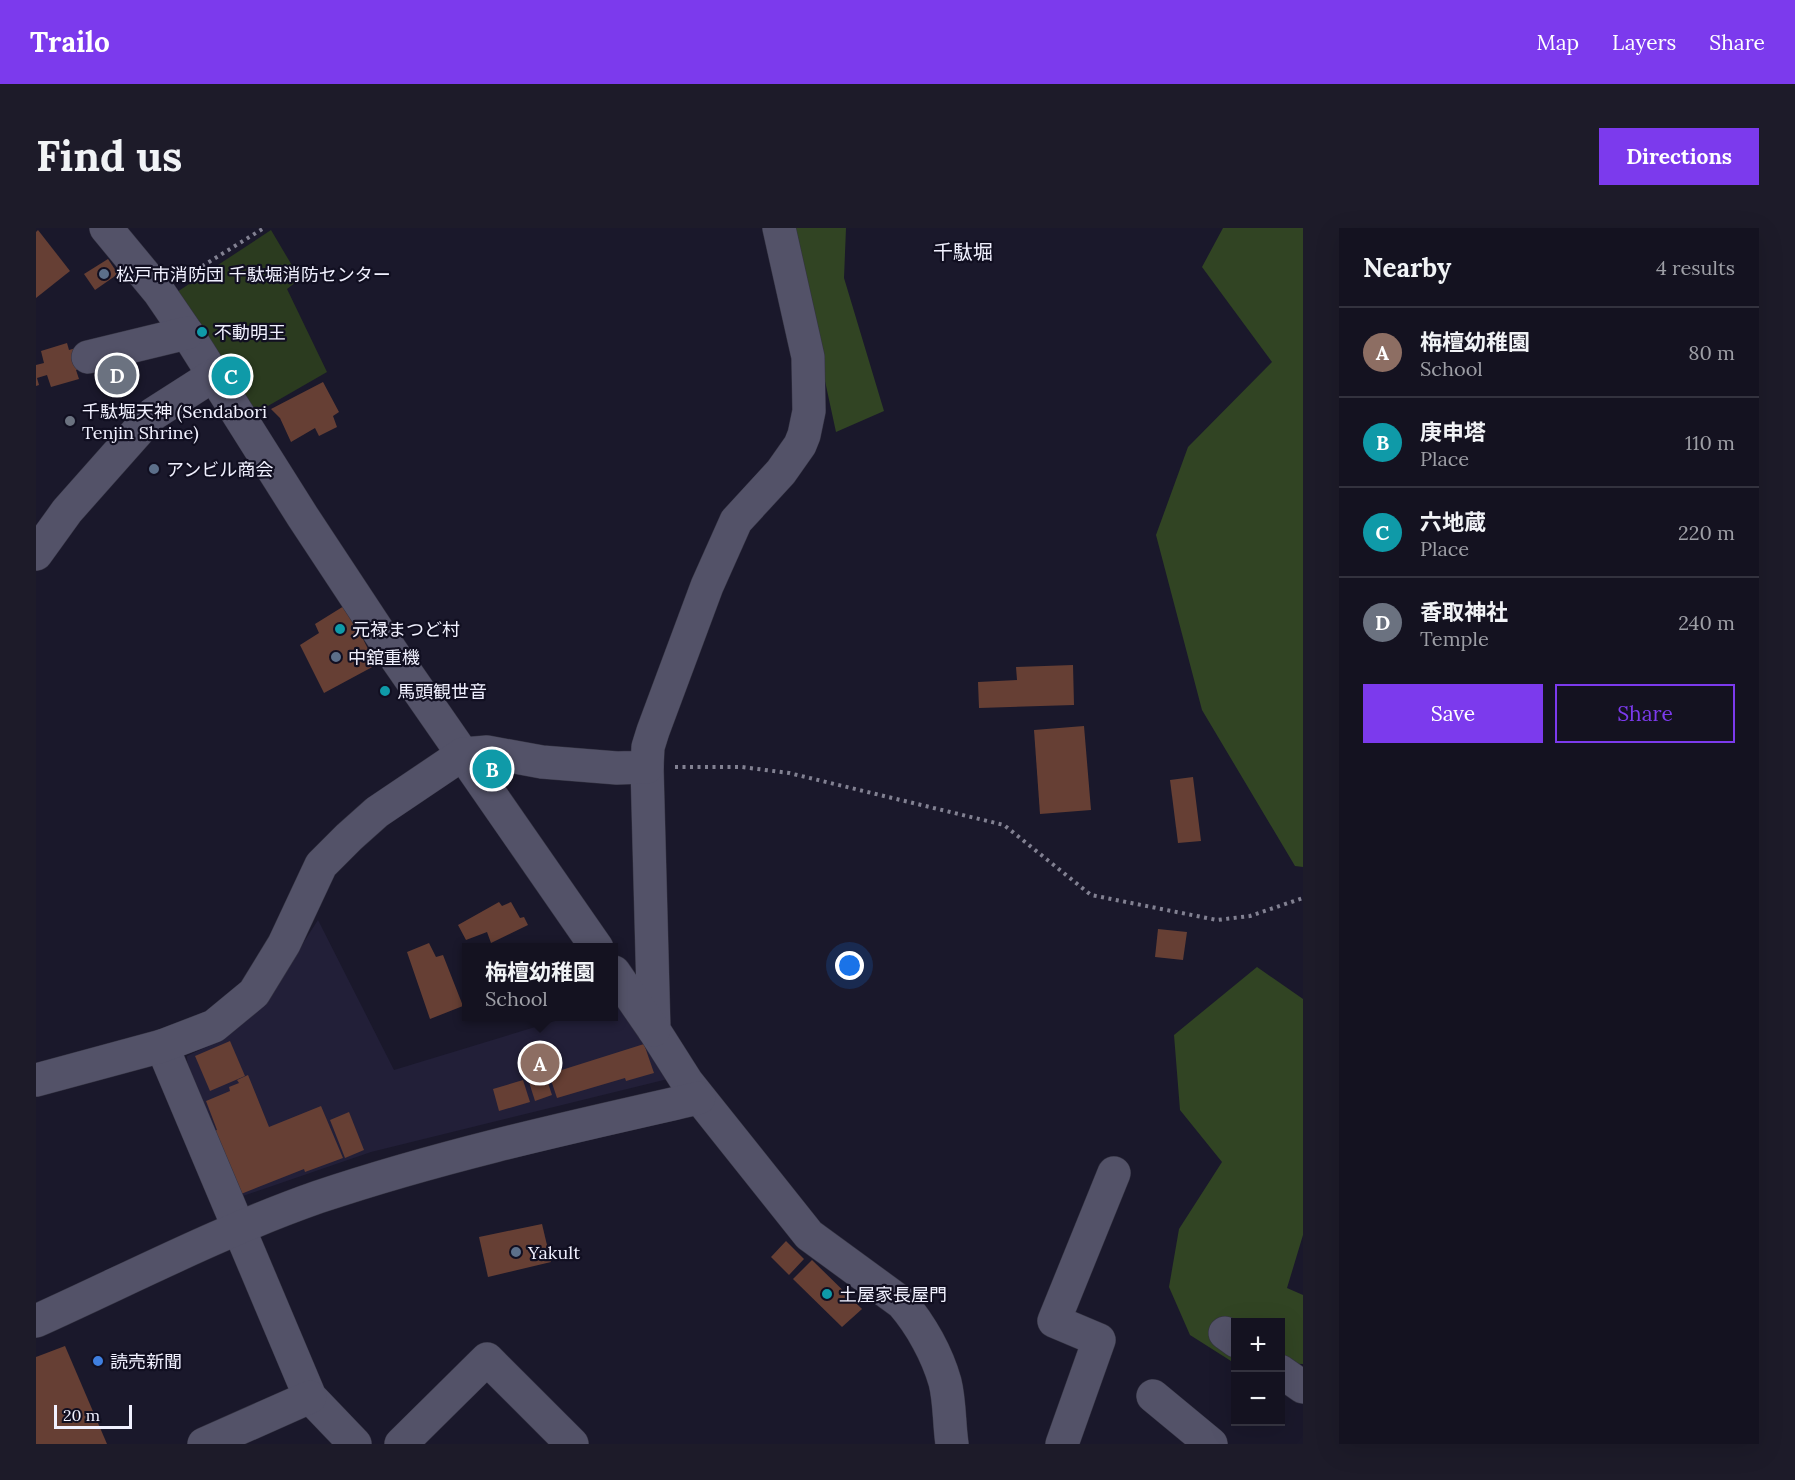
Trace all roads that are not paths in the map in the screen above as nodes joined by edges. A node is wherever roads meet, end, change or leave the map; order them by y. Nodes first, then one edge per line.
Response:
1 (106, 228) edge
2 (779, 228) edge
3 (187, 333) junction
4 (88, 357) dead end
5 (214, 375) junction
6 (36, 554) edge
7 (463, 754) junction
8 (647, 767) junction
9 (594, 943) edge
10 (618, 978) edge
11 (654, 1030) junction
12 (162, 1046) junction
13 (36, 1080) edge
14 (699, 1098) junction
15 (1114, 1173) dead end
16 (237, 1229) junction
17 (36, 1321) edge
18 (1282, 1372) edge
19 (1303, 1387) edge
20 (1153, 1396) dead end
21 (310, 1397) junction
22 (204, 1444) edge
23 (356, 1444) edge
24 (401, 1444) edge
25 (572, 1444) edge
26 (952, 1444) edge
27 (1062, 1444) edge
28 (1211, 1444) edge

1 - 3 street
2 - 8 street
3 - 4 street
3 - 5 street
5 - 6 street
5 - 7 street
7 - 8 street
7 - 9 street
7 - 12 street
8 - 11 street
10 - 11 street
11 - 14 street
12 - 13 street
12 - 16 street
14 - 16 street
14 - 26 street
15 - 27 street
16 - 17 street
16 - 21 street
18 - 19 street
20 - 28 street
21 - 22 street
21 - 23 street
24 - 25 street

